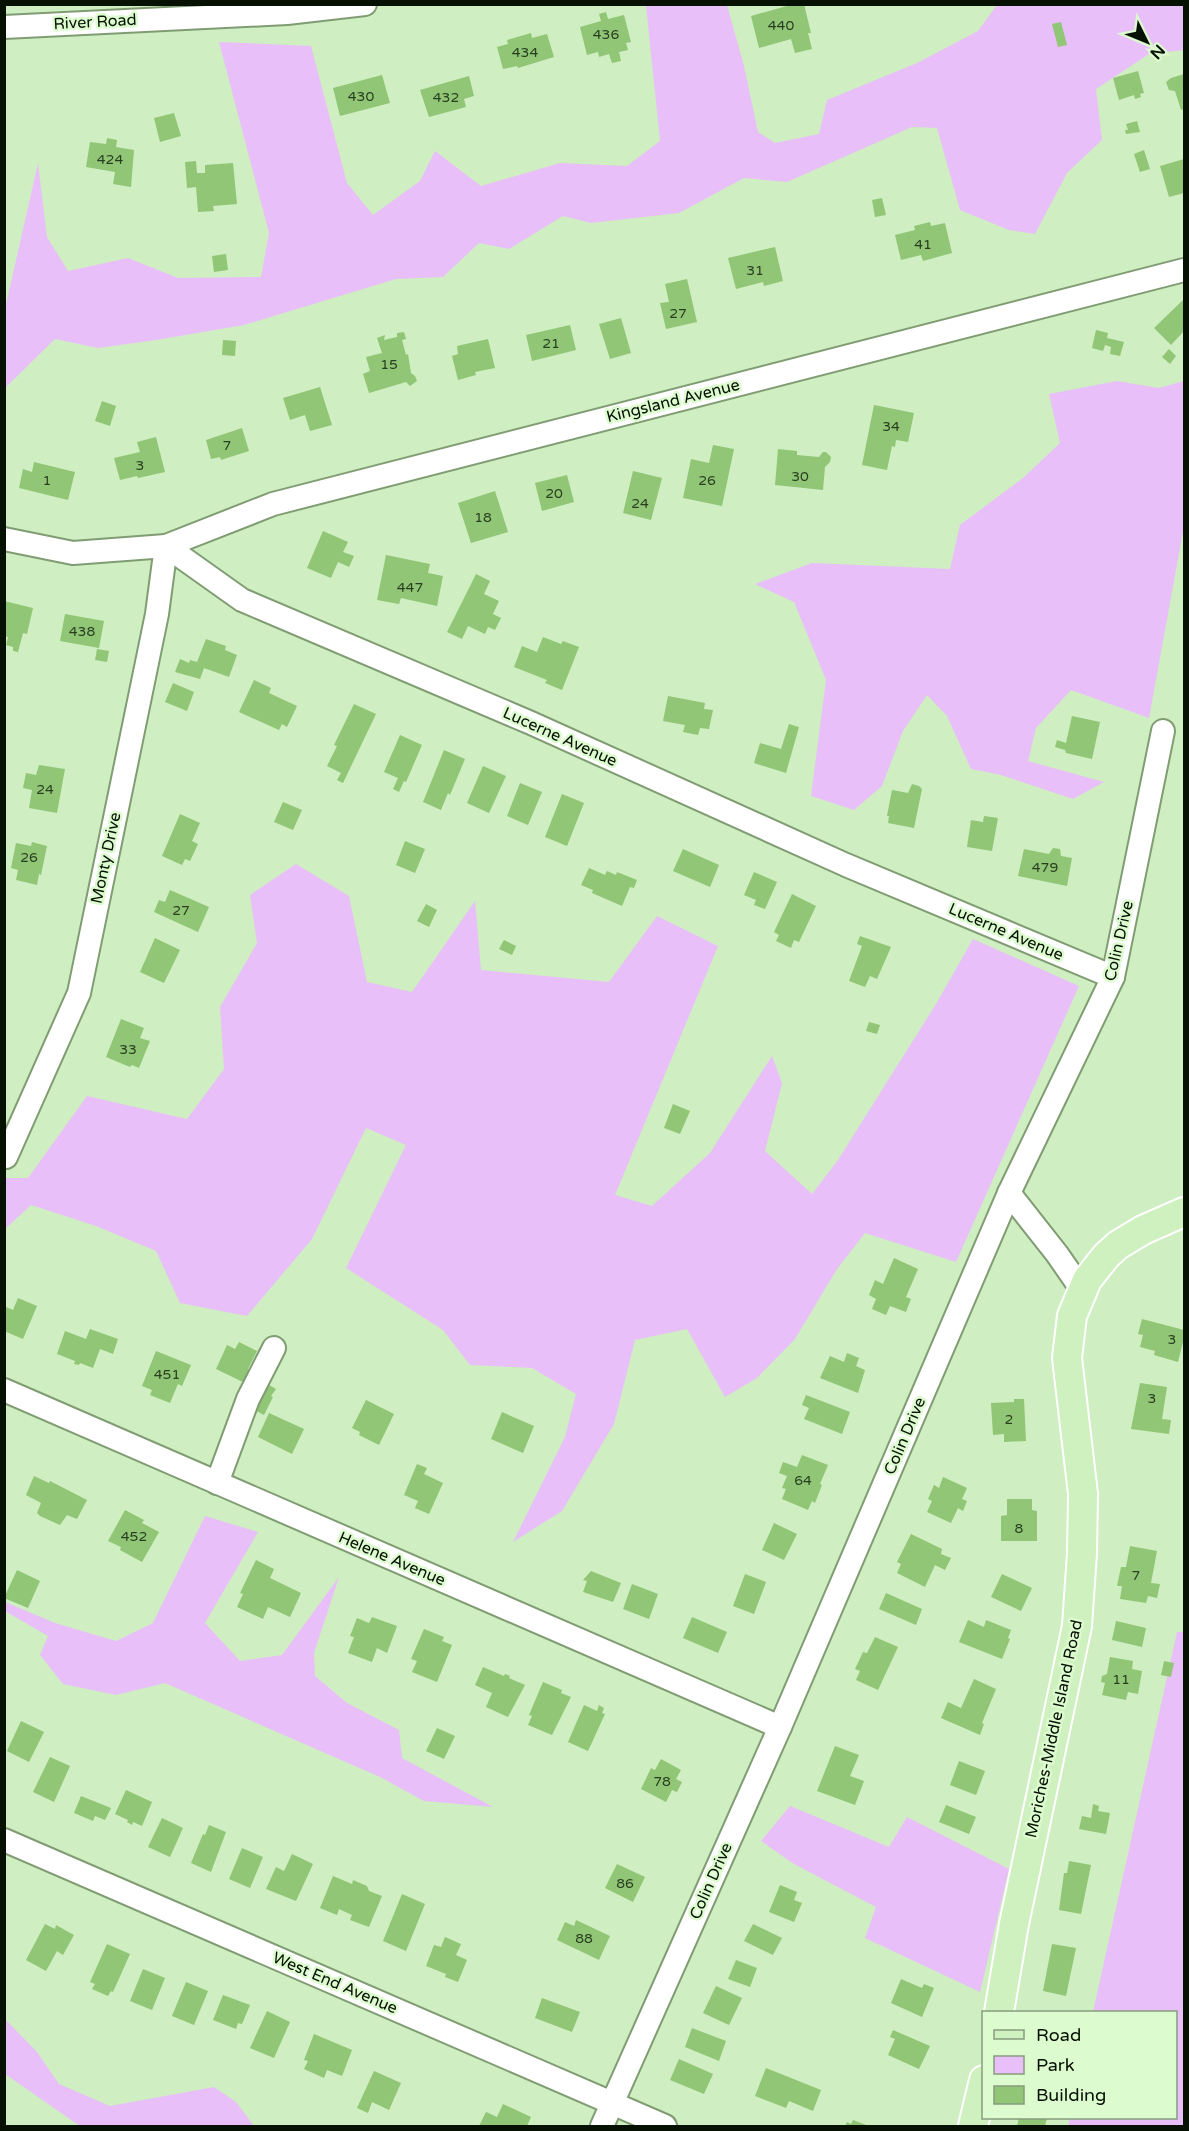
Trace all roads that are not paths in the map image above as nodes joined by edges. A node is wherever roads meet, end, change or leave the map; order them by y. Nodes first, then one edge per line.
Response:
1 (365, 4) edge
2 (4, 27) edge
3 (1185, 270) edge
4 (4, 539) edge
5 (166, 546) junction
6 (1163, 732) dead end
7 (1113, 977) junction
8 (6, 1157) edge
9 (1010, 1193) junction
10 (1185, 1212) edge
11 (1082, 1290) junction
12 (274, 1348) dead end
13 (4, 1390) edge
14 (217, 1483) junction
15 (780, 1727) junction
16 (4, 1840) edge
17 (999, 2011) edge
18 (982, 2089) edge
19 (612, 2103) junction
20 (602, 2127) edge
21 (665, 2127) edge
22 (973, 2127) edge

1 - 2 street, River Road
3 - 5 street, Kingsland Avenue
4 - 5 street
5 - 7 street, Lucerne Avenue
5 - 8 street, Monty Drive
6 - 7 street, Colin Drive
7 - 9 street, Colin Drive
9 - 11 street
9 - 15 street, Colin Drive
10 - 11 main road, Moriches-Middle Island Road
11 - 17 main road, Moriches-Middle Island Road
12 - 14 street
13 - 14 street, Helene Avenue
14 - 15 street, Helene Avenue
15 - 19 street, Colin Drive
16 - 19 street, West End Avenue
18 - 22 main road
19 - 20 street, Colin Drive
19 - 21 street, West End Avenue

